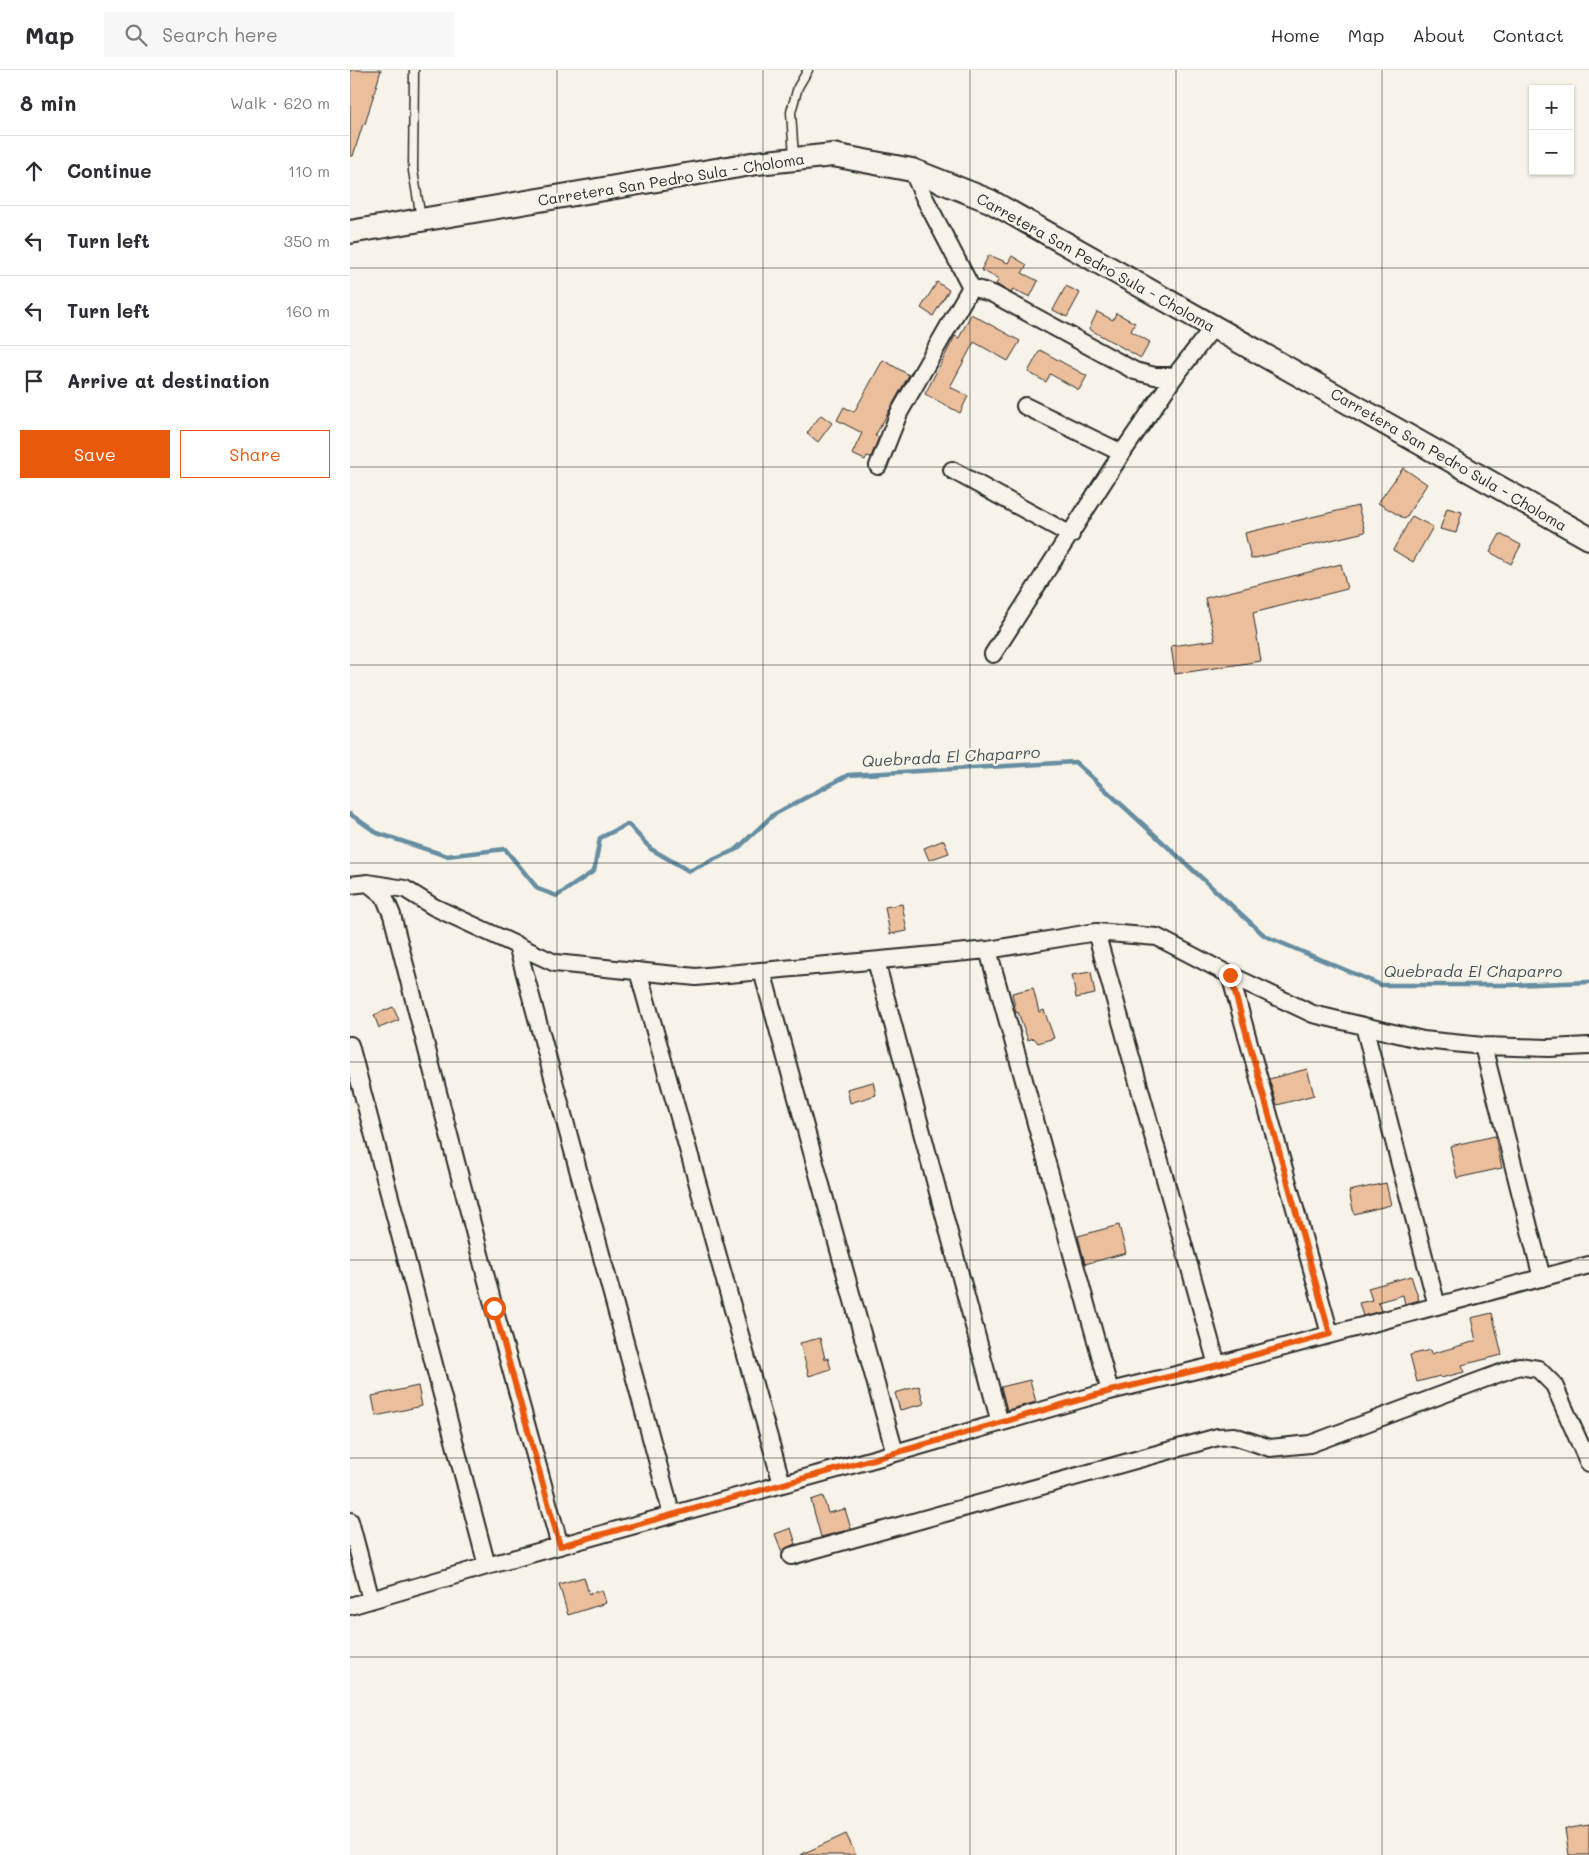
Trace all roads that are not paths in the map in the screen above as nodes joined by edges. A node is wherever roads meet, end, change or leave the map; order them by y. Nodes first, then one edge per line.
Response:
1 (414, 70) edge
2 (808, 70) edge
3 (794, 159) junction
4 (912, 170) junction
5 (422, 220) junction
6 (350, 232) edge
7 (971, 287) junction
8 (1214, 326) junction
9 (1175, 376) junction
10 (1025, 406) dead end
11 (1122, 453) junction
12 (878, 466) dead end
13 (952, 470) dead end
14 (1071, 535) junction
15 (1589, 538) edge
16 (994, 654) dead end
17 (368, 883) junction
18 (350, 885) edge
19 (1096, 932) junction
20 (517, 945) junction
21 (988, 950) junction
22 (876, 960) junction
23 (638, 971) junction
24 (762, 971) junction
25 (1230, 975) junction
26 (1364, 1026) junction
27 (350, 1045) edge
28 (1483, 1046) junction
29 (1589, 1046) edge
30 (1589, 1265) edge
31 (1542, 1278) junction
32 (1437, 1306) junction
33 (1330, 1334) junction
34 (1218, 1365) junction
35 (1110, 1391) junction
36 (1000, 1423) junction
37 (895, 1453) junction
38 (1589, 1464) edge
39 (782, 1484) junction
40 (672, 1515) junction
41 (350, 1522) edge
42 (560, 1546) junction
43 (791, 1556) dead end
44 (487, 1566) junction
45 (371, 1600) junction
46 (350, 1606) edge

1 - 5 lane
2 - 3 lane
3 - 4 main road, Carretera San Pedro Sula - Choloma
3 - 5 main road, Carretera San Pedro Sula - Choloma
4 - 7 street
4 - 8 main road, Carretera San Pedro Sula - Choloma
5 - 6 main road, Carretera San Pedro Sula - Choloma
7 - 9 street
7 - 12 street
8 - 9 street
8 - 15 main road, Carretera San Pedro Sula - Choloma
9 - 11 street
10 - 11 street
11 - 14 street
13 - 14 street
14 - 16 street
17 - 18 street
17 - 20 street
17 - 42 street
19 - 21 street
19 - 25 street
19 - 34 street
20 - 23 street
20 - 40 street
21 - 22 street
21 - 35 street
22 - 24 street
22 - 36 street
23 - 24 street
23 - 39 street
24 - 37 street
25 - 26 street
25 - 33 street
26 - 28 street
26 - 32 street
27 - 44 street
28 - 29 street
28 - 31 street
30 - 31 street
31 - 32 street
32 - 33 street
33 - 34 street
34 - 35 street
35 - 36 street
36 - 37 street
37 - 39 street
38 - 43 street
39 - 40 street
40 - 42 street
41 - 45 street
42 - 44 street
44 - 45 street
45 - 46 street

